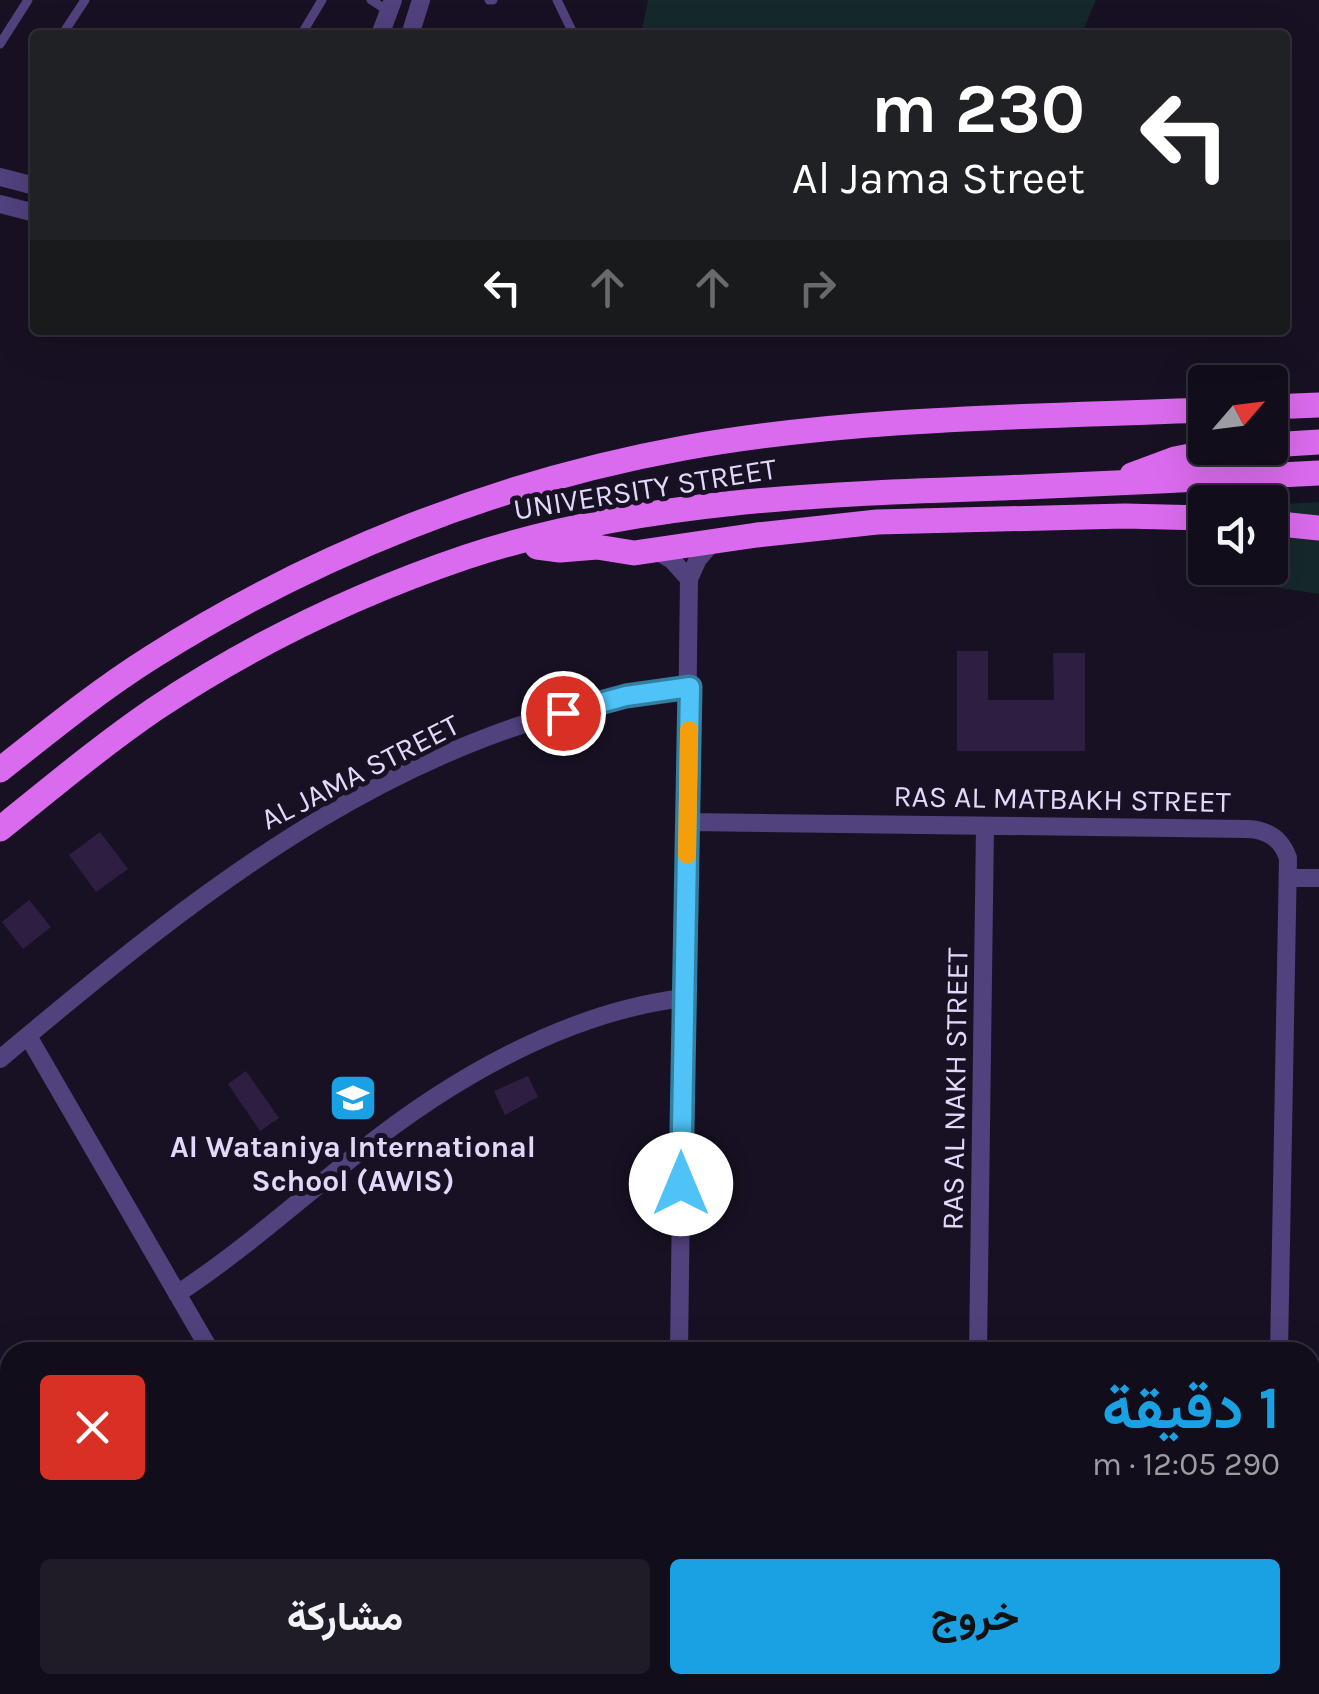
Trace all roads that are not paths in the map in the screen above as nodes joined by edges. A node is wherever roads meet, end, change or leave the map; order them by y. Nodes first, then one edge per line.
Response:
1 (28, 0) edge
2 (85, 0) edge
3 (322, 0) edge
4 (371, 0) edge
5 (421, 0) edge
6 (557, 0) edge
7 (391, 6) edge
8 (65, 30) edge
9 (304, 30) edge
10 (382, 30) edge
11 (412, 30) edge
12 (572, 30) edge
13 (0, 44) edge
14 (0, 177) edge
15 (30, 185) edge
16 (0, 204) edge
17 (30, 211) edge
18 (1319, 405) edge
19 (1288, 406) edge
20 (1188, 411) edge
21 (1319, 442) edge
22 (1288, 444) edge
23 (1188, 456) edge
24 (1319, 473) edge
25 (1114, 483) junction
26 (814, 495) junction
27 (1188, 518) edge
28 (1288, 525) edge
29 (1319, 528) edge
30 (719, 541) junction
31 (518, 542) junction
32 (657, 550) junction
33 (689, 579) junction
34 (690, 687) junction
35 (0, 770) edge
36 (688, 822) junction
37 (985, 826) junction
38 (0, 830) edge
39 (1288, 878) junction
40 (1319, 878) edge
41 (682, 998) junction
42 (28, 1036) junction
43 (0, 1060) edge
44 (177, 1294) junction
45 (205, 1342) edge
46 (679, 1342) edge
47 (978, 1342) edge
48 (1278, 1342) edge

1 - 13 lane
2 - 8 lane
3 - 9 lane
4 - 7 lane
5 - 11 street
6 - 12 lane
7 - 10 street
14 - 15 street
16 - 17 street
18 - 19 main road
20 - 35 main road, UNIVERSITY STREET
21 - 22 main road
23 - 25 main road
24 - 25 main road, UNIVERSITY STREET
25 - 26 main road, UNIVERSITY STREET
26 - 30 main road
26 - 31 main road, UNIVERSITY STREET
27 - 30 main road
28 - 29 main road
30 - 32 main road
30 - 33 street
31 - 32 main road
31 - 38 main road, UNIVERSITY STREET
32 - 33 street
33 - 34 street
34 - 36 street
34 - 42 street, AL JAMA STREET
36 - 37 street, RAS AL MATBAKH STREET
36 - 41 street
37 - 39 street, RAS AL MATBAKH STREET
37 - 47 street, RAS AL NAKH STREET
39 - 40 street
39 - 48 street, RAS AL MATBAKH STREET
41 - 44 street
41 - 46 street
42 - 43 street, AL JAMA STREET
42 - 44 street
44 - 45 street

